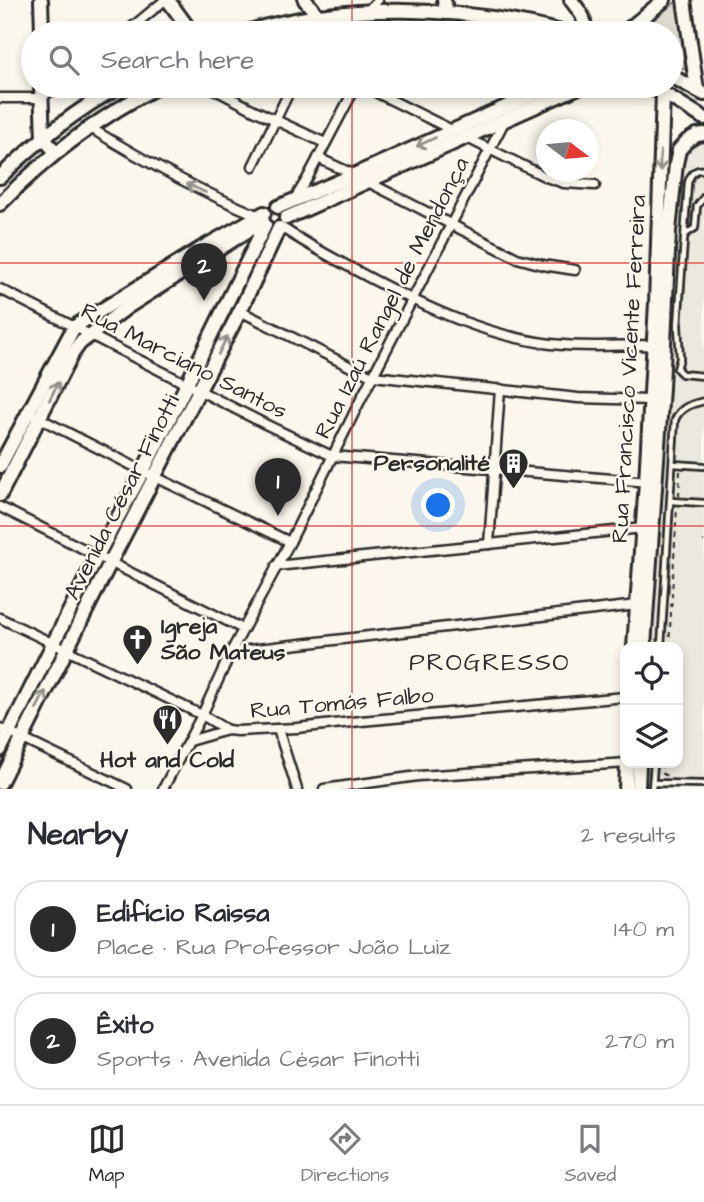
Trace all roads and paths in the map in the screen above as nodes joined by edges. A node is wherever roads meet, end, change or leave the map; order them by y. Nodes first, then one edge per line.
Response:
1 (41, 0) edge
2 (167, 0) edge
3 (305, 0) edge
4 (378, 0) edge
5 (571, 0) edge
6 (664, 0) edge
7 (684, 0) edge
8 (446, 6) edge
9 (366, 12) junction
10 (319, 17) junction
11 (42, 21) edge
12 (140, 21) edge
13 (183, 21) edge
14 (296, 21) edge
15 (510, 21) edge
16 (584, 21) edge
17 (639, 21) edge
18 (683, 83) edge
19 (700, 92) edge
20 (21, 95) edge
21 (0, 98) edge
22 (41, 98) edge
23 (90, 98) edge
24 (136, 98) edge
25 (231, 98) edge
26 (286, 98) edge
27 (349, 98) edge
28 (387, 98) edge
29 (514, 98) edge
30 (525, 98) edge
31 (553, 98) edge
32 (663, 98) edge
33 (671, 98) edge
34 (511, 104) junction
35 (704, 118) edge
36 (505, 119) junction
37 (275, 120) junction
38 (89, 127) junction
39 (452, 130) junction
40 (704, 134) edge
41 (43, 138) junction
42 (467, 138) junction
43 (325, 143) junction
44 (489, 150) junction
45 (56, 152) junction
46 (318, 158) junction
47 (253, 166) dead end
48 (704, 170) edge
49 (354, 175) junction
50 (0, 177) edge
51 (369, 182) junction
52 (595, 185) dead end
53 (704, 197) edge
54 (294, 201) junction
55 (0, 204) edge
56 (278, 207) junction
57 (263, 219) junction
58 (282, 225) junction
59 (452, 225) junction
60 (685, 234) junction
61 (663, 253) junction
62 (575, 270) dead end
63 (0, 289) edge
64 (413, 300) junction
65 (240, 311) junction
66 (74, 327) junction
67 (90, 335) junction
68 (653, 345) junction
69 (663, 369) junction
70 (677, 369) junction
71 (373, 376) junction
72 (704, 376) edge
73 (187, 384) junction
74 (500, 389) junction
75 (200, 391) junction
76 (650, 400) junction
77 (704, 404) edge
78 (34, 415) junction
79 (332, 456) junction
80 (673, 464) junction
81 (0, 466) edge
82 (704, 466) edge
83 (683, 468) dead end
84 (494, 469) junction
85 (149, 474) junction
86 (651, 482) junction
87 (0, 495) edge
88 (682, 498) dead end
89 (671, 501) junction
90 (704, 503) edge
91 (677, 504) dead end
92 (0, 507) edge
93 (643, 528) junction
94 (290, 542) junction
95 (489, 544) junction
96 (97, 556) junction
97 (110, 563) junction
98 (276, 566) junction
99 (637, 605) junction
100 (0, 618) edge
101 (243, 629) junction
102 (634, 642) edge
103 (644, 642) edge
104 (661, 642) edge
105 (669, 642) edge
106 (54, 643) junction
107 (67, 650) junction
108 (231, 652) junction
109 (620, 697) edge
110 (202, 715) junction
111 (278, 729) junction
112 (4, 730) edge
113 (227, 730) junction
114 (21, 738) junction
115 (189, 741) junction
116 (0, 750) edge
117 (620, 763) edge
118 (627, 768) edge
119 (639, 768) edge
120 (654, 768) edge
121 (0, 783) edge
122 (704, 784) edge
123 (652, 786) edge
124 (127, 789) edge
125 (163, 789) edge
126 (297, 789) edge
127 (324, 789) edge
128 (626, 789) edge
129 (638, 789) edge

1 - 11 main road
2 - 12 street
2 - 13 main road
3 - 10 main road
4 - 9 street
5 - 16 main road
6 - 17 main road
7 - 19 main road
8 - 9 main road
8 - 15 main road
9 - 10 main road
10 - 14 main road
18 - 19 main road
20 - 21 street
22 - 41 main road
23 - 41 main road
24 - 38 main road
25 - 37 street
26 - 37 street
27 - 43 street
28 - 39 street
29 - 34 street, Rua Izaú Rangel de Mendonça
30 - 34 main road
31 - 36 main road
32 -> 61 main road, Rua Francisco Vicente Ferreira
33 - 35 main road
34 - 36 street, Rua Izaú Rangel de Mendonça
34 - 39 main road
36 - 42 main road
36 - 44 street, Rua Izaú Rangel de Mendonça
37 - 43 street
37 - 47 street
38 - 45 main road
57 -> 38 street
39 - 42 street
39 -> 49 main road
40 - 61 main road, Rua Francisco Vicente Ferreira
41 - 45 main road
41 - 50 main road
42 - 44 street
42 - 51 main road
43 - 46 street
44 - 52 street
44 - 59 street, Rua Izaú Rangel de Mendonça
45 - 55 main road
46 - 49 street
46 - 54 street
48 - 60 lane
49 - 51 street
49 - 54 main road
51 - 58 main road
51 - 59 street
53 - 60 lane
54 - 56 main road
56 - 57 main road
56 - 58 main road
57 - 58 main road
57 - 66 main road
57 - 67 main road
57 - 73 main road, Avenida César Finotti
58 - 64 street
58 - 65 main road, Avenida César Finotti
59 - 62 street
59 - 64 street, Rua Izaú Rangel de Mendonça
60 - 70 lane
61 - 68 main road, Rua Francisco Vicente Ferreira
61 - 69 main road, Rua Francisco Vicente Ferreira
63 - 66 street, Rua Marciano Santos
64 - 68 street
64 - 71 street, Rua Izaú Rangel de Mendonça
65 - 71 street
75 -> 65 main road, Avenida César Finotti
66 - 67 street, Rua Marciano Santos
66 - 78 main road
67 - 73 street, Rua Marciano Santos
78 -> 67 main road
68 - 76 main road, Rua Francisco Vicente Ferreira
69 - 70 lane
69 - 86 main road, Rua Francisco Vicente Ferreira
70 - 72 lane
71 - 74 street
71 - 79 street, Rua Izaú Rangel de Mendonça
73 - 75 street, Rua Marciano Santos
73 - 85 main road, Avenida César Finotti
74 - 76 street
74 - 84 street
75 - 79 street, Rua Marciano Santos
75 - 85 main road, Avenida César Finotti
76 - 86 main road, Rua Francisco Vicente Ferreira
77 - 80 lane
78 - 81 main road
78 - 85 street
78 - 87 main road
79 - 84 street, Rua Marciano Santos
79 - 94 street, Rua Izaú Rangel de Mendonça
80 - 82 lane
80 - 89 lane
83 - 88 path
84 - 86 street, Rua Marciano Santos
84 - 95 street
85 - 94 street
85 - 96 main road, Avenida César Finotti
85 - 97 main road, Avenida César Finotti
86 - 93 main road, Rua Francisco Vicente Ferreira
86 - 103 main road, Rua Francisco Vicente Ferreira
89 - 90 lane
89 - 104 lane
91 - 105 path
92 - 96 street
93 - 95 street
93 - 99 main road, Rua Francisco Vicente Ferreira
94 - 98 street, Rua Izaú Rangel de Mendonça
95 - 98 street
96 - 97 street
96 - 106 main road, Avenida César Finotti
97 - 101 street
97 - 107 main road, Avenida César Finotti
98 - 101 street, Rua Izaú Rangel de Mendonça
99 - 102 main road, Rua Francisco Vicente Ferreira
99 - 108 street
100 - 106 street
101 - 108 street, Rua Izaú Rangel de Mendonça
106 - 107 street
106 - 112 main road, Avenida César Finotti
107 - 110 street
114 -> 107 main road, Avenida César Finotti
108 - 110 street, Rua Izaú Rangel de Mendonça
109 - 111 street, Rua Tomás Falbo
110 - 113 street
110 - 115 street, Rua Izaú Rangel de Mendonça
111 - 113 street, Rua Tomás Falbo
111 - 126 street
112 - 114 street
112 - 116 main road, Avenida César Finotti
113 - 115 street, Rua Tomás Falbo
114 - 121 main road, Avenida César Finotti
114 - 124 street
115 - 125 street, Rua Izaú Rangel de Mendonça
117 - 127 street
118 - 128 main road
119 - 129 main road
120 - 123 lane
122 - 123 lane

